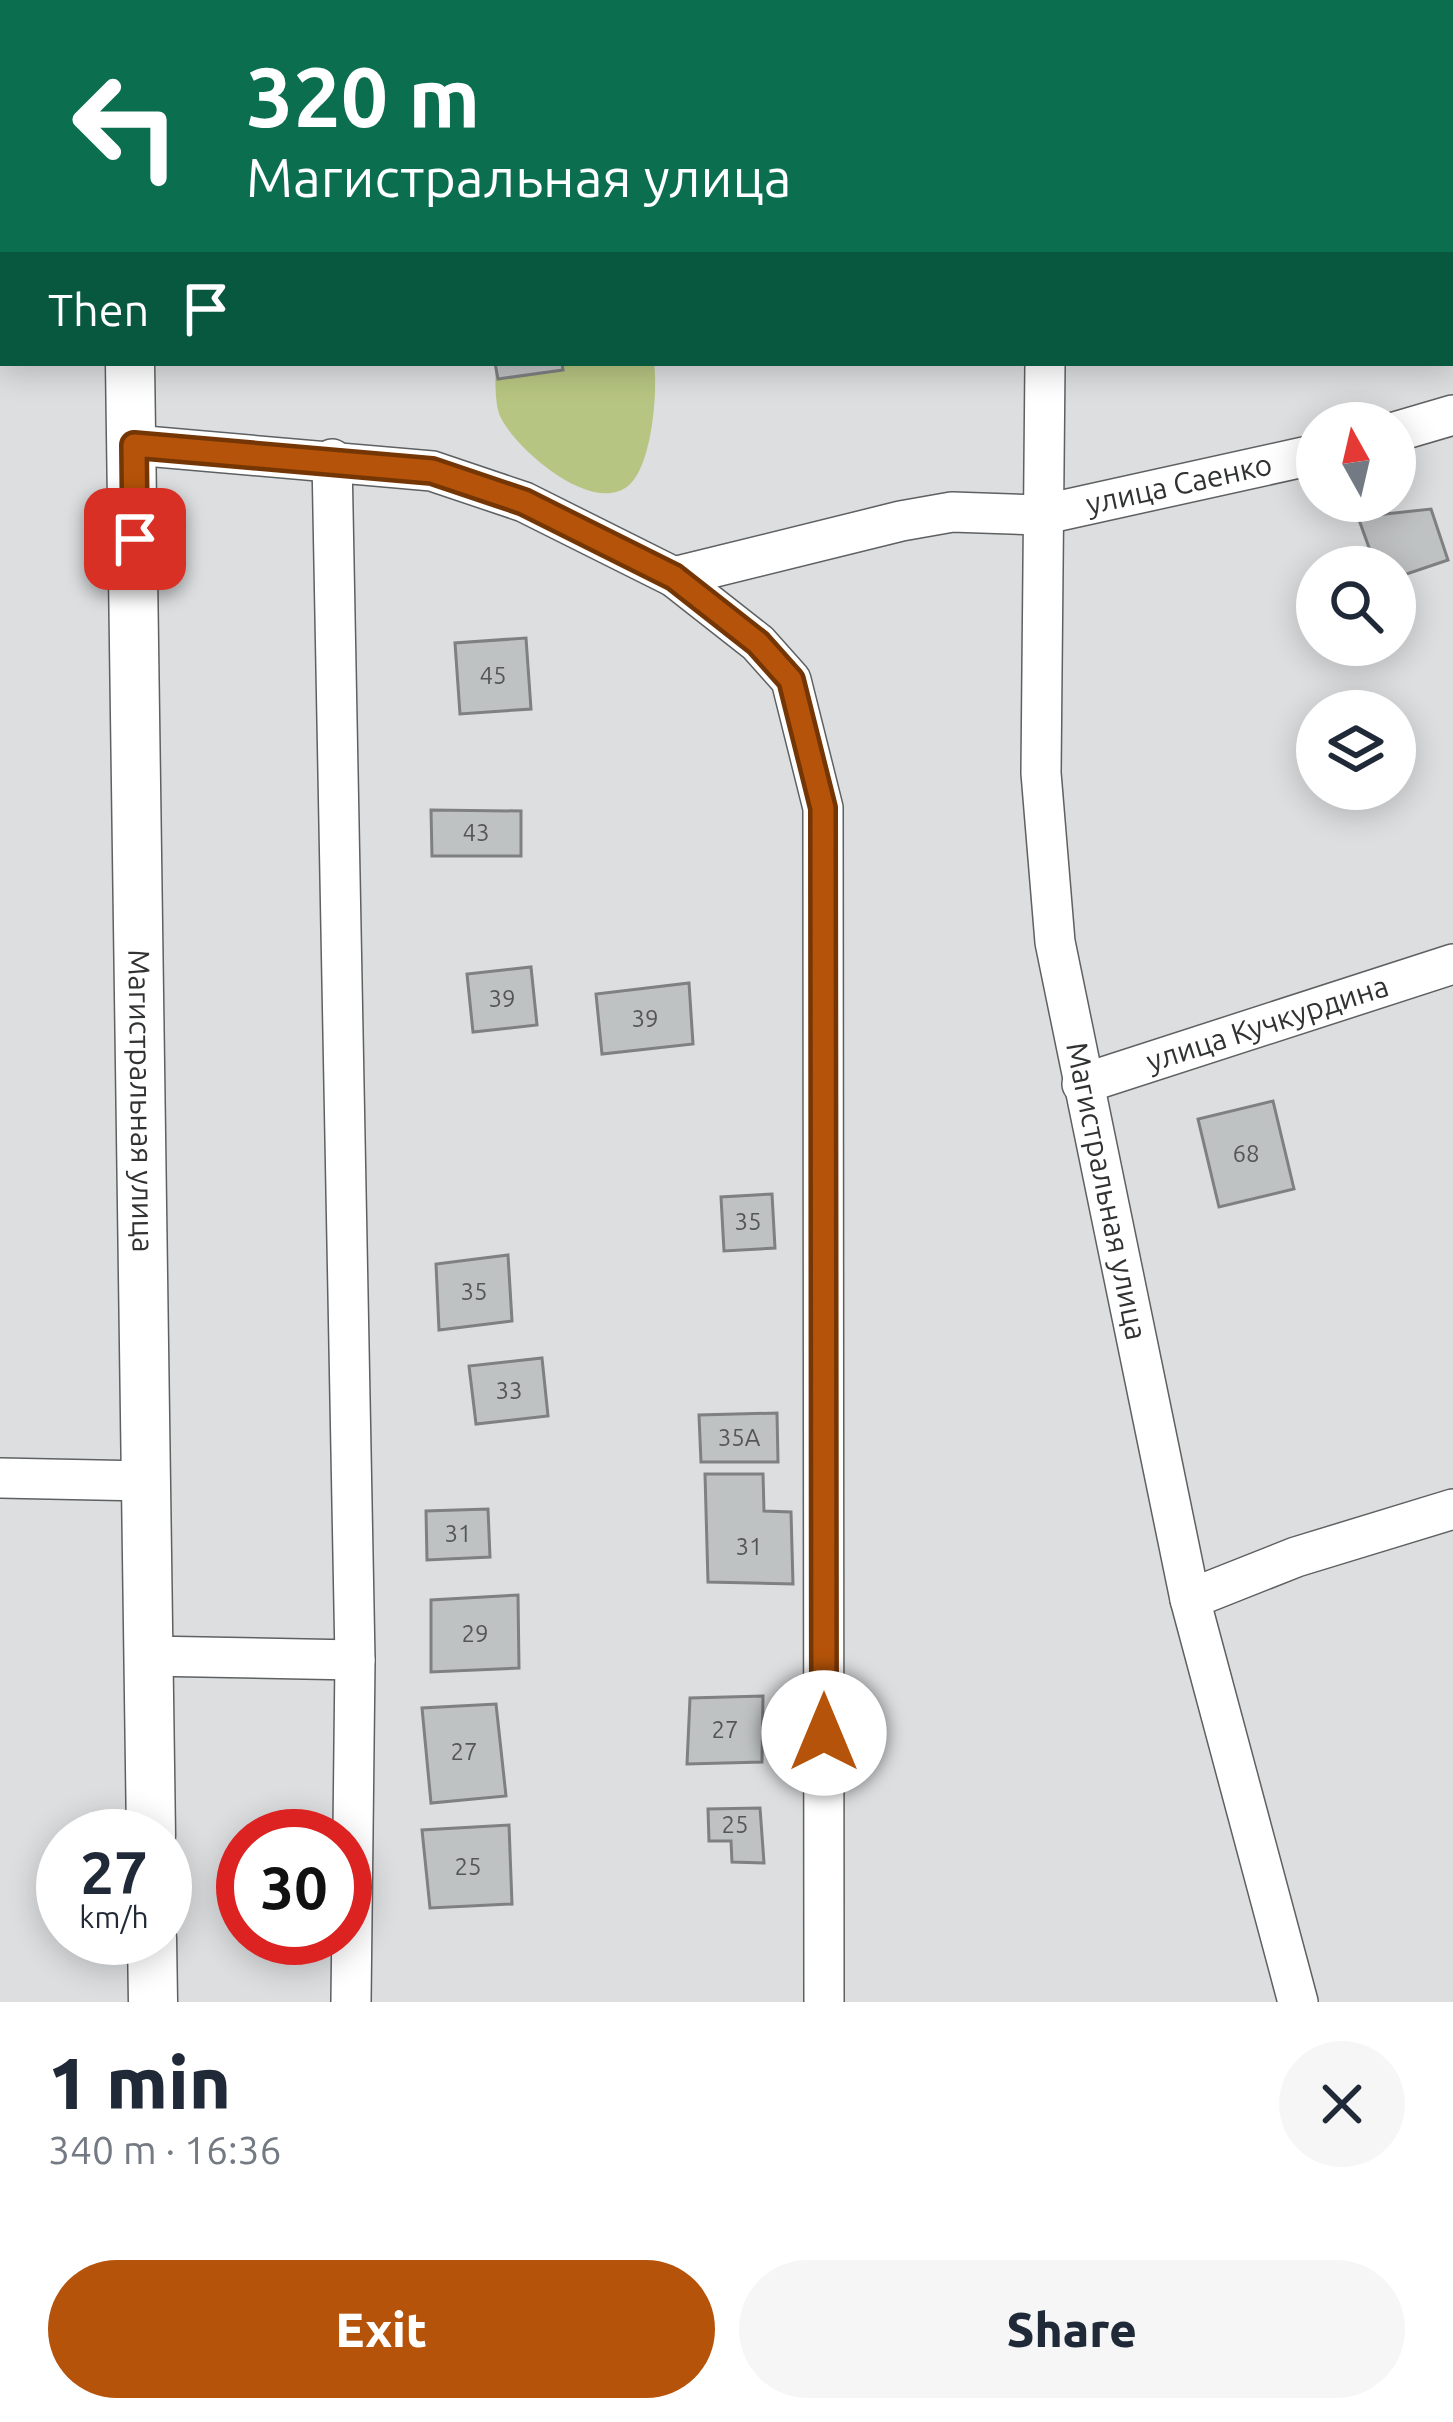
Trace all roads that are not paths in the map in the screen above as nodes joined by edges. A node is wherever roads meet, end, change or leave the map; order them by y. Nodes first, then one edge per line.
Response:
1 (130, 366) edge
2 (1045, 366) edge
3 (1453, 415) edge
4 (1416, 426) edge
5 (134, 445) junction
6 (332, 459) junction
7 (1296, 459) edge
8 (1041, 515) junction
9 (674, 577) junction
10 (1453, 964) edge
11 (1082, 1084) junction
12 (0, 1478) edge
13 (146, 1481) junction
14 (1453, 1509) edge
15 (1190, 1599) junction
16 (148, 1656) junction
17 (355, 1660) junction
18 (151, 1809) edge
19 (152, 1965) edge
20 (153, 2002) edge
21 (351, 2002) edge
22 (824, 2002) edge
23 (1298, 2002) edge

1 - 5 main road, Магистральная улица
2 - 8 street, Магистральная улица
3 - 4 street
5 - 6 street
5 - 13 main road, Магистральная улица
6 - 9 street
6 - 17 street
7 - 8 street, улица Саенко
8 - 9 street, улица Саенко
8 - 11 street, Магистральная улица
9 - 22 street
10 - 11 street, улица Кучкурдина
11 - 15 street, Магистральная улица
12 - 13 street
13 - 16 main road, Магистральная улица
14 - 15 street
15 - 23 street, Магистральная улица
16 - 17 street
16 - 18 main road, Магистральная улица
17 - 21 street
19 - 20 main road

